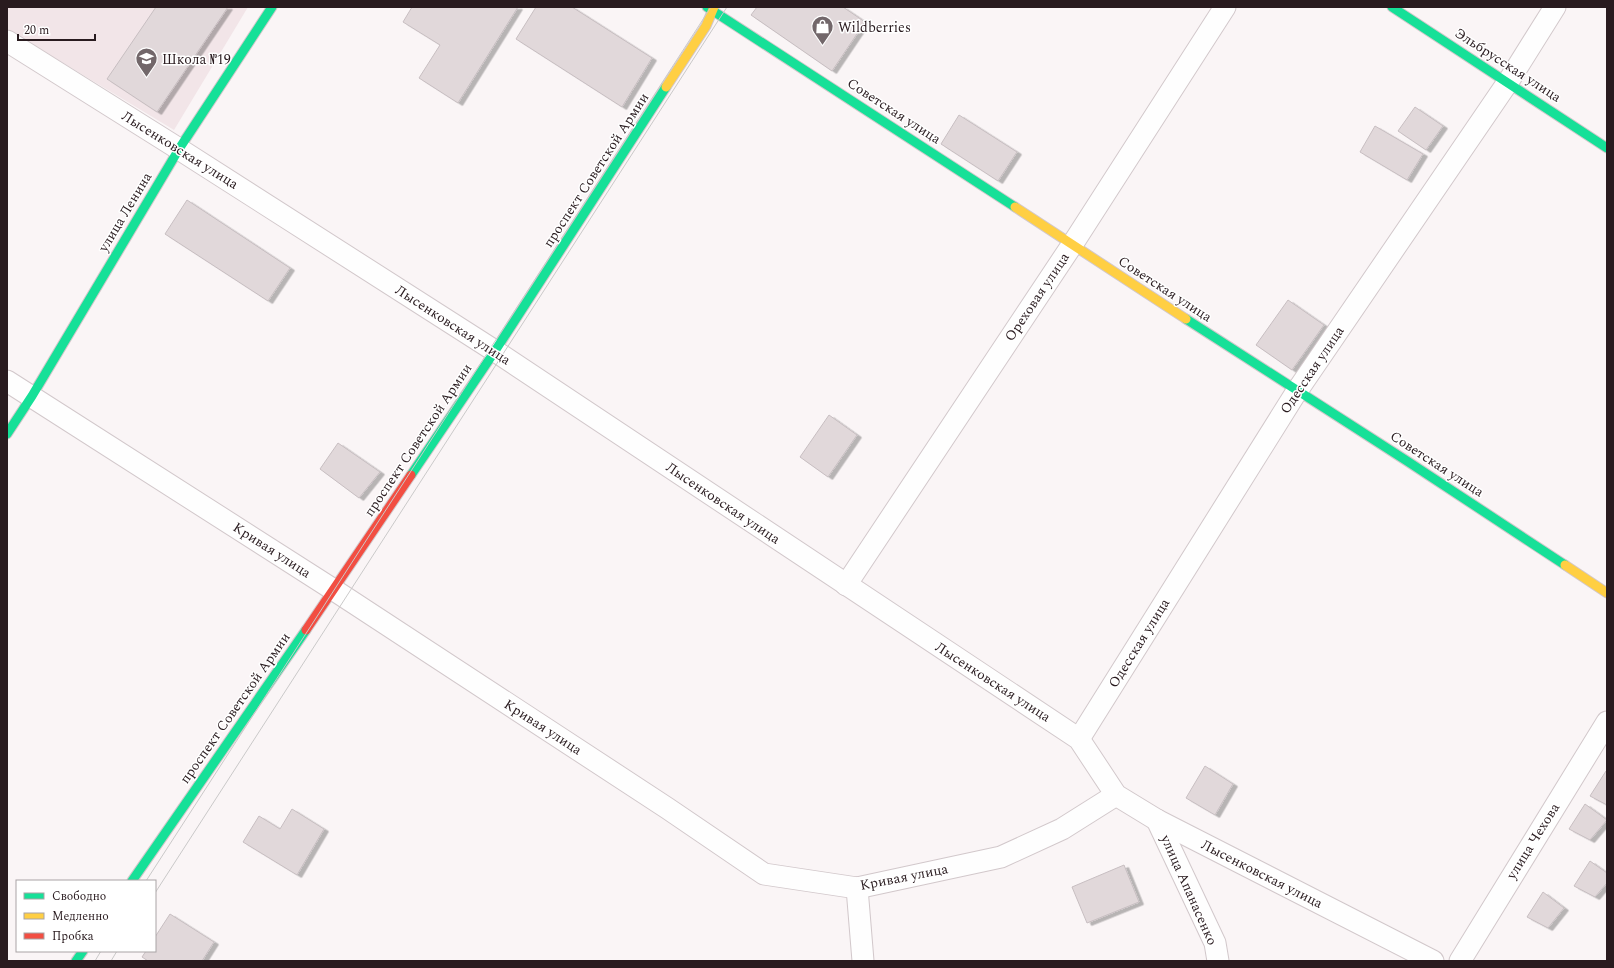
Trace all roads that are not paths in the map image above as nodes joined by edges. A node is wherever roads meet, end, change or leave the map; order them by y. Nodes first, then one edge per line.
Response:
1 (272, 7) edge
2 (1226, 7) edge
3 (1392, 7) edge
4 (1555, 7) edge
5 (711, 8) edge
6 (7, 42) edge
7 (1508, 82) junction
8 (1607, 148) edge
9 (179, 149) junction
10 (1072, 245) junction
11 (495, 351) junction
12 (7, 381) edge
13 (1297, 391) junction
14 (32, 396) junction
15 (7, 434) edge
16 (846, 585) junction
17 (334, 590) junction
18 (1607, 593) edge
19 (1607, 722) edge
20 (1079, 739) junction
21 (1116, 795) junction
22 (1157, 820) junction
23 (133, 880) edge
24 (857, 888) junction
25 (82, 952) edge
26 (76, 961) edge
27 (862, 961) edge
28 (1218, 961) edge
29 (1433, 961) edge
30 (1460, 961) edge

1 - 9 main road, улица Ленина
2 - 10 street, Ореховая улица
3 - 7 main road, Эльбрусская улица
4 - 7 street, Одесская улица
5 - 10 main road, Советская улица
5 - 11 main road, проспект Советской Армии
6 - 9 street, Лысенковская улица
7 - 8 main road, Эльбрусская улица
7 - 13 street, Одесская улица
9 - 11 street, Лысенковская улица
9 - 14 main road, улица Ленина
10 - 13 main road, Советская улица
10 - 16 street, Ореховая улица
11 - 16 street, Лысенковская улица
11 - 17 main road, проспект Советской Армии
12 - 14 street, Кривая улица
13 - 18 main road, Советская улица
13 - 20 street, Одесская улица
14 - 15 main road, улица Ленина
14 - 17 street, Кривая улица
16 - 20 street, Лысенковская улица
17 - 23 main road, проспект Советской Армии
17 - 24 street, Кривая улица
19 - 30 street, улица Чехова
20 - 21 street, Лысенковская улица
21 - 22 street, Лысенковская улица
21 - 24 street, Кривая улица
22 - 28 street, улица Апанасенко
22 - 29 street, Лысенковская улица
24 - 27 street
25 - 26 main road

